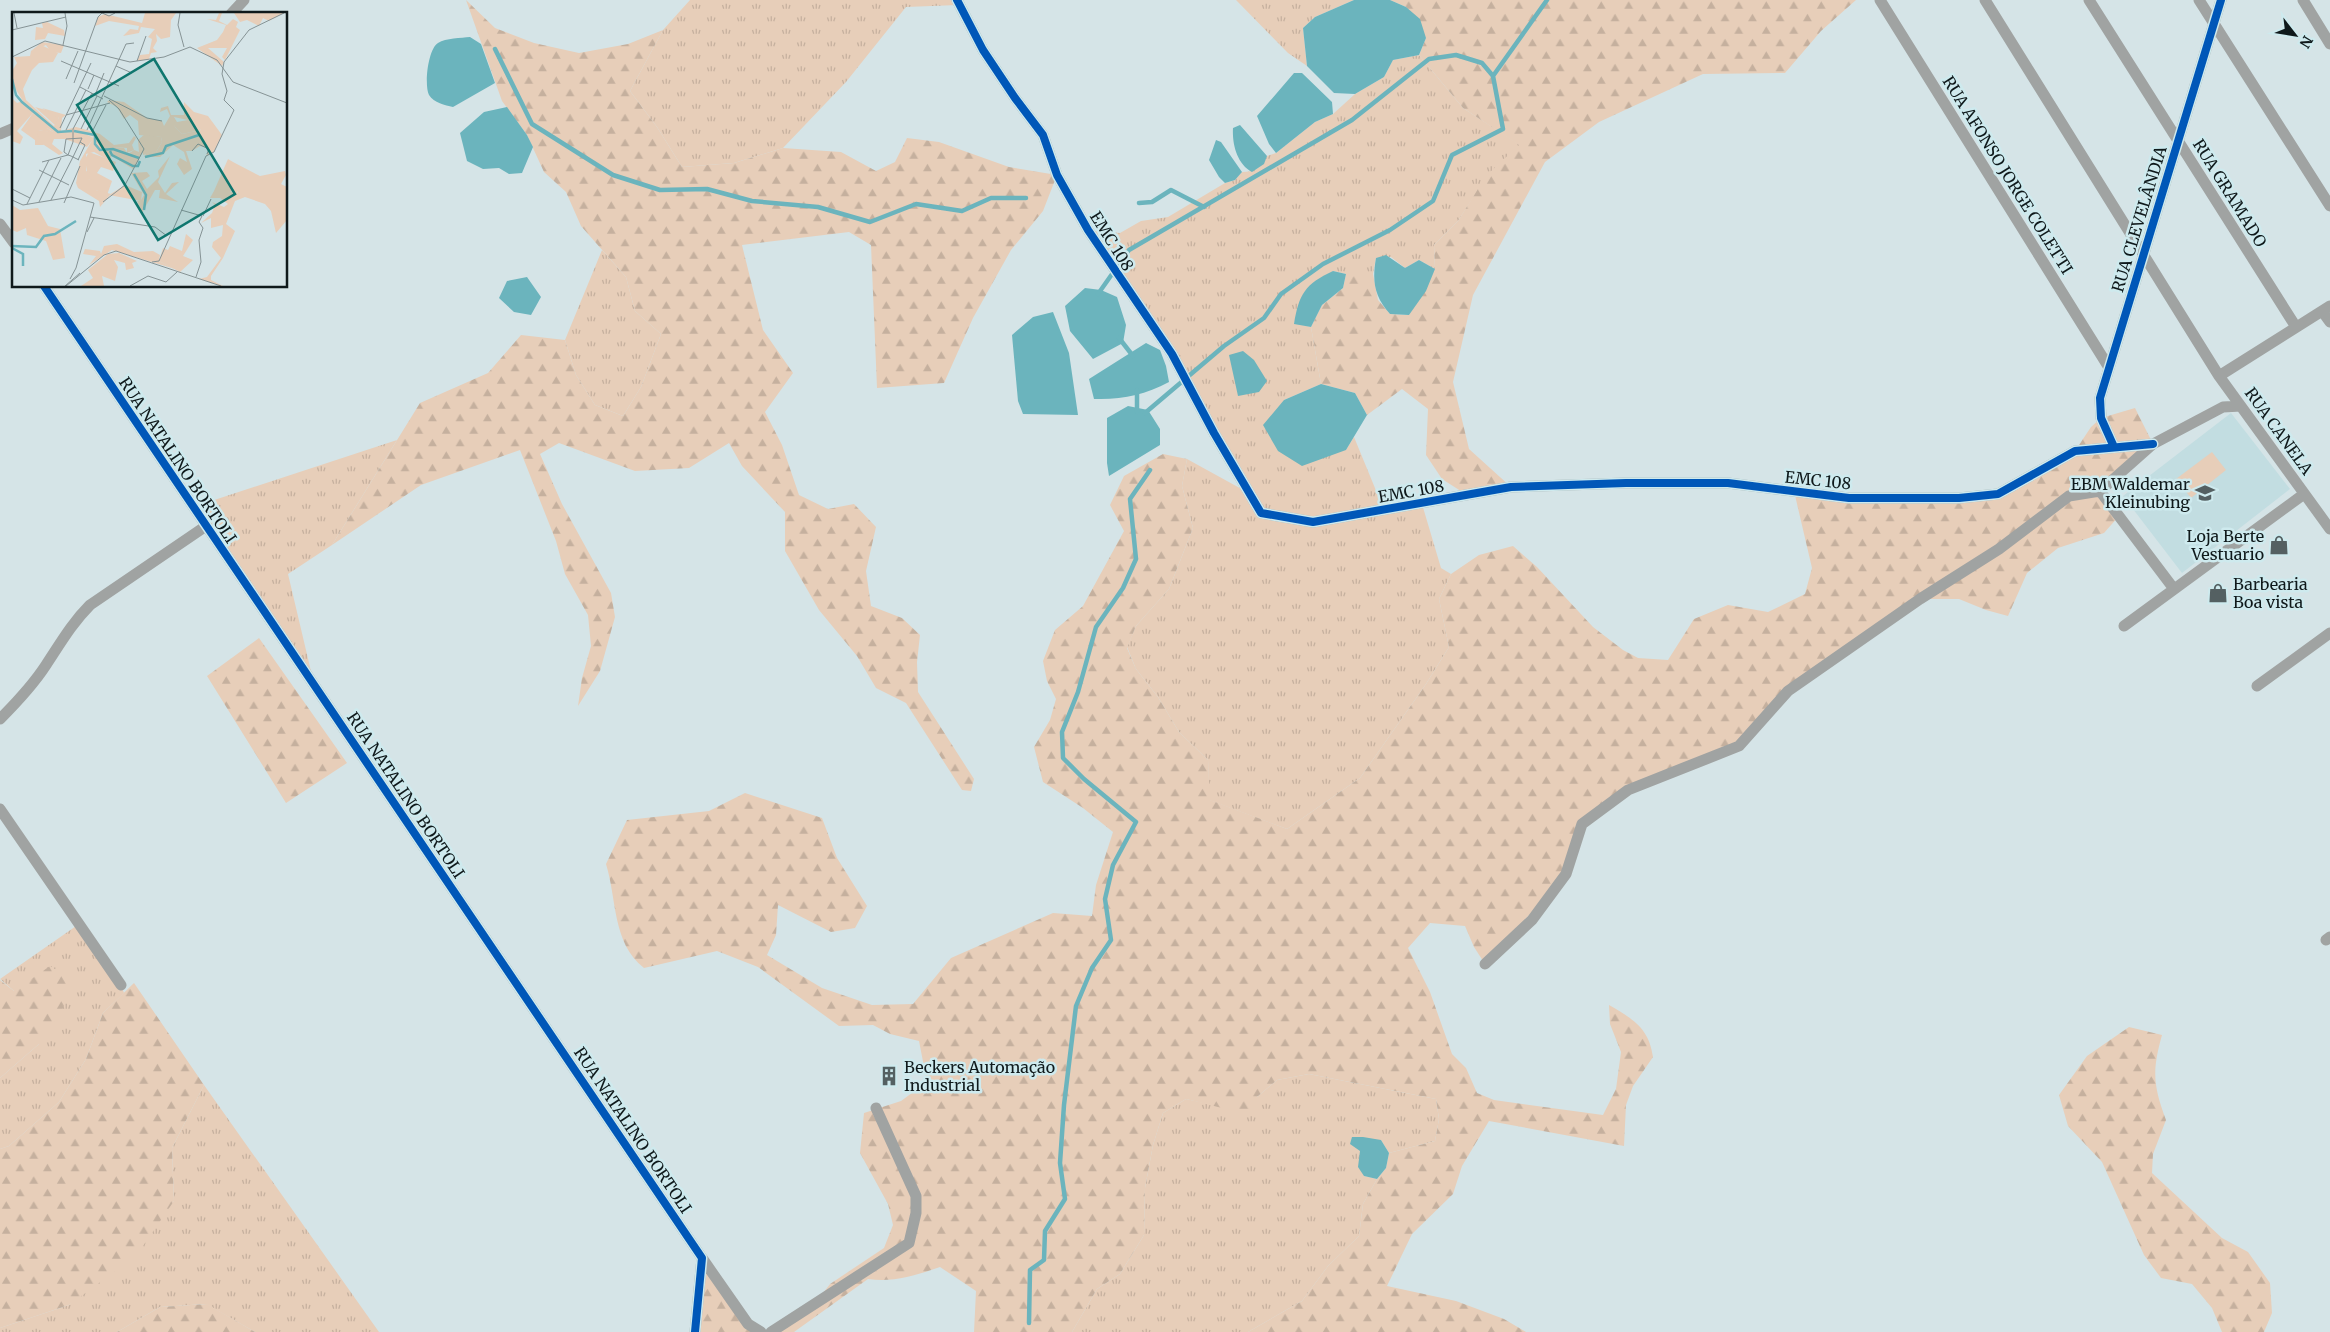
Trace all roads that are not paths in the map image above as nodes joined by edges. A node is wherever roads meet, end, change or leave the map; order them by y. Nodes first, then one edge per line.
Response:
1 (244, 0) edge
2 (957, 0) edge
3 (1880, 0) edge
4 (1985, 0) edge
5 (2089, 0) edge
6 (2199, 0) edge
7 (2221, 0) edge
8 (2302, 0) edge
9 (233, 12) edge
10 (2214, 24) junction
11 (2330, 44) edge
12 (12, 129) edge
13 (0, 134) edge
14 (2178, 140) junction
15 (2330, 206) edge
16 (0, 224) edge
17 (12, 240) edge
18 (2143, 252) junction
19 (45, 288) edge
20 (2326, 308) edge
21 (2330, 322) edge
22 (2296, 327) junction
23 (2108, 366) junction
24 (2219, 376) junction
25 (2241, 406) junction
26 (2153, 444) junction
27 (2114, 447) junction
28 (2100, 491) junction
29 (2304, 494) junction
30 (206, 526) junction
31 (2330, 529) edge
32 (2174, 589) junction
33 (2124, 626) dead end
34 (2330, 632) edge
35 (2257, 686) dead end
36 (0, 719) edge
37 (0, 809) edge
38 (1485, 964) dead end
39 (121, 985) dead end
40 (876, 1108) dead end
41 (702, 1258) junction
42 (695, 1332) edge
43 (761, 1332) edge
44 (771, 1332) edge

1 - 9 street
2 - 27 street, EMC 108
3 - 23 street, RUA AFONSO JORGE COLETTI
4 - 18 street, RUA CANELA
5 - 14 street, RUA GRAMADO
6 - 10 street
7 - 10 street, RUA CLEVELÂNDIA
8 - 11 street
10 - 14 street, RUA CLEVELÂNDIA
10 - 15 street
12 - 13 street
14 - 18 street, RUA CLEVELÂNDIA
14 - 22 street, RUA GRAMADO
16 - 17 street
18 - 23 street, RUA CLEVELÂNDIA
18 - 24 street, RUA CANELA
19 - 30 street, RUA NATALINO BORTOLI
20 - 21 street
20 - 22 street
22 - 24 street
23 - 27 street, RUA CLEVELÂNDIA
24 - 25 street, RUA CANELA
25 - 26 street
25 - 29 street, RUA CANELA
26 - 27 street, EMC 108
26 - 28 street
28 - 32 street
28 - 38 street
29 - 31 street, RUA CANELA
29 - 32 street
30 - 36 street
30 - 41 street, RUA NATALINO BORTOLI
32 - 33 street
34 - 35 street
37 - 39 street
40 - 44 street
41 - 42 street
41 - 43 street, RUA NATALINO BORTOLI

